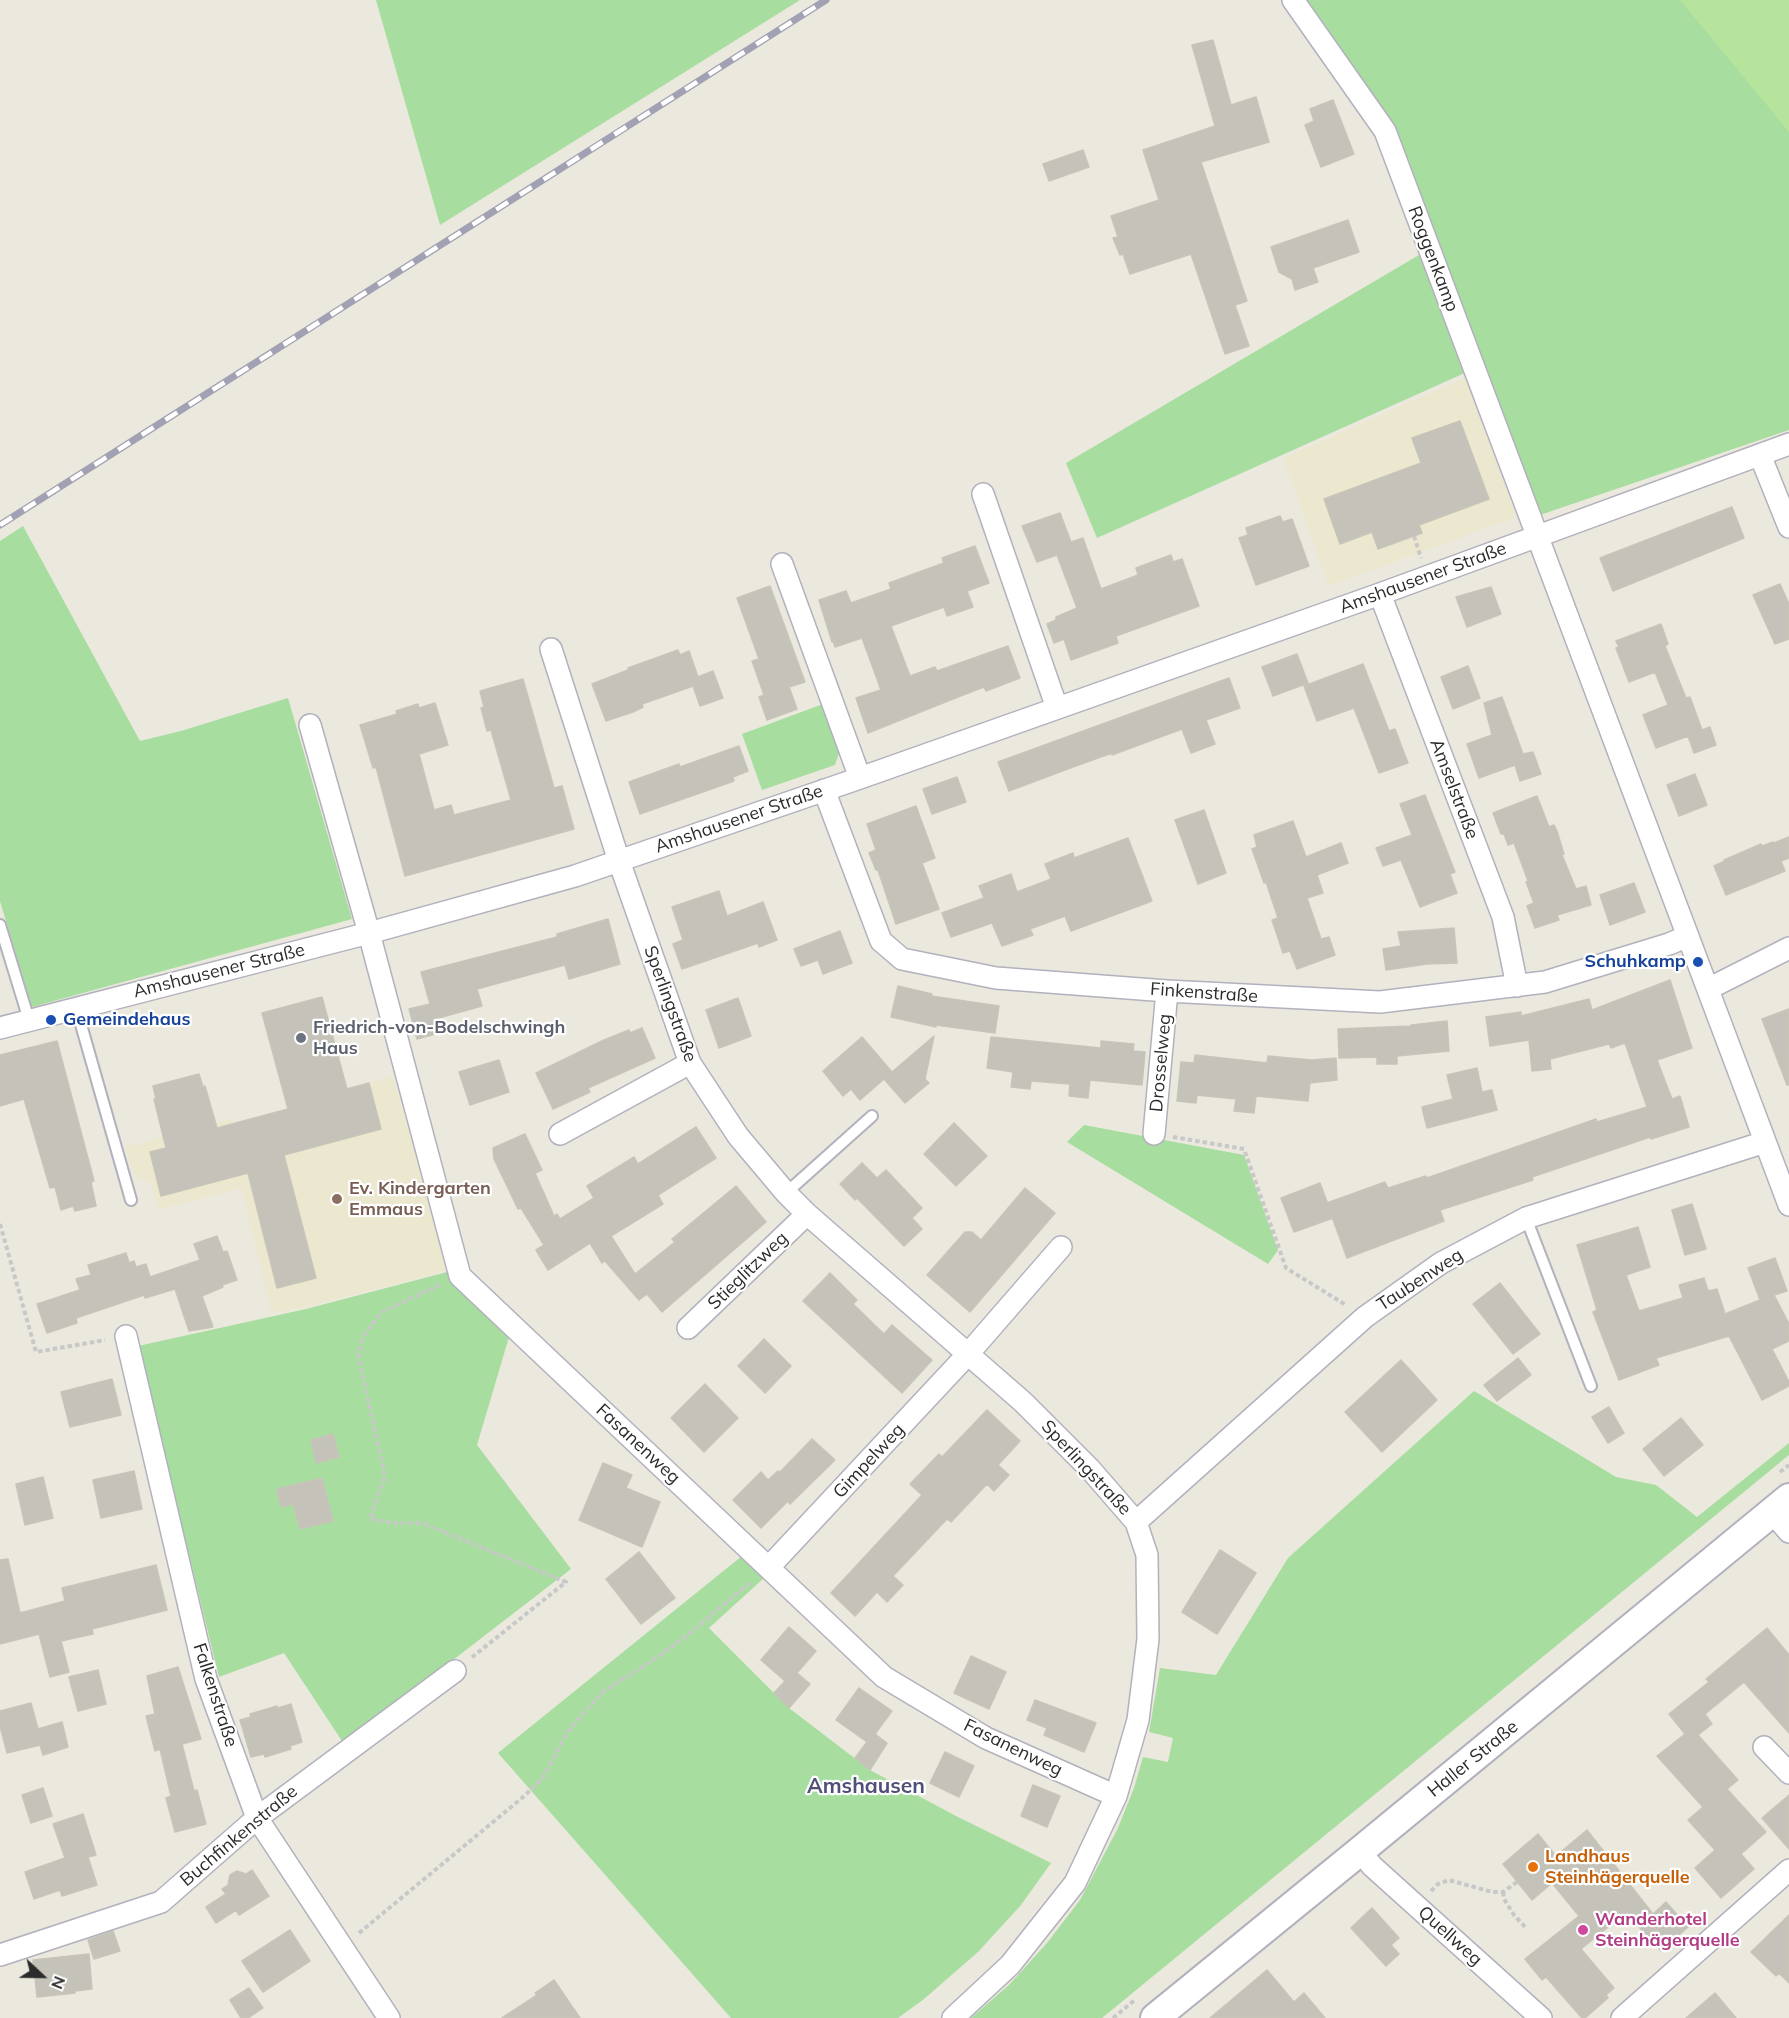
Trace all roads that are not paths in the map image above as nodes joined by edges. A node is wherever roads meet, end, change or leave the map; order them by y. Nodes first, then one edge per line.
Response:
1 (1293, 0) edge
2 (1789, 444) edge
3 (1760, 454) junction
4 (983, 494) dead end
5 (1789, 527) edge
6 (1537, 536) junction
7 (782, 564) dead end
8 (1380, 594) junction
9 (551, 649) dead end
10 (1057, 708) junction
11 (310, 725) dead end
12 (860, 778) junction
13 (824, 790) junction
14 (619, 861) junction
15 (0, 925) edge
16 (369, 933) junction
17 (1688, 936) junction
18 (1789, 948) edge
19 (1517, 986) junction
20 (1708, 989) junction
21 (1167, 991) junction
22 (76, 1007) junction
23 (29, 1020) junction
24 (0, 1028) edge
25 (690, 1063) junction
26 (872, 1116) dead end
27 (560, 1134) dead end
28 (1154, 1134) road end
29 (1766, 1142) junction
30 (786, 1193) junction
31 (131, 1200) dead end
32 (1789, 1204) edge
33 (807, 1214) junction
34 (1526, 1218) junction
35 (1061, 1246) dead end
36 (688, 1328) dead end
37 (126, 1336) road end
38 (968, 1354) junction
39 (1591, 1386) dead end
40 (1784, 1514) edge
41 (1136, 1522) junction
42 (769, 1567) junction
43 (455, 1671) road end
44 (1764, 1747) dead end
45 (1789, 1773) edge
46 (1116, 1796) junction
47 (257, 1818) junction
48 (1360, 1851) junction
49 (1786, 1880) edge
50 (0, 1955) edge
51 (388, 2018) edge
52 (953, 2018) edge
53 (1155, 2018) edge
54 (1541, 2018) edge
55 (1622, 2018) edge

1 - 6 street, Roggenkamp
2 - 3 street, Amshausener Straße
3 - 5 street
3 - 6 street, Amshausener Straße
4 - 10 street
6 - 8 street, Amshausener Straße
6 - 17 street
7 - 12 street
8 - 10 street, Amshausener Straße
8 - 19 street, Amselstraße
9 - 14 street
10 - 12 street, Amshausener Straße
11 - 16 street
12 - 13 street, Amshausener Straße
13 - 14 street, Amshausener Straße
13 - 21 street, Finkenstraße
14 - 16 street, Amshausener Straße
14 - 25 street, Sperlingstraße
15 - 23 lane
16 - 22 street, Amshausener Straße
16 - 42 street, Fasanenweg
17 - 19 street, Finkenstraße
17 - 20 street
18 - 20 street
19 - 21 street, Finkenstraße
20 - 29 street
21 - 28 street, Drosselweg
22 - 23 street, Amshausener Straße
22 - 31 lane
23 - 24 street, Amshausener Straße
25 - 27 street
25 - 30 street, Sperlingstraße
26 - 30 lane
29 - 32 street
29 - 34 street, Taubenweg
30 - 33 street, Sperlingstraße
33 - 36 street, Stieglitzweg
33 - 38 street, Sperlingstraße
34 - 39 lane
34 - 41 street, Taubenweg
35 - 38 street
37 - 47 street, Falkenstraße
38 - 41 street, Sperlingstraße
38 - 42 street, Gimpelweg
40 - 48 main road, Haller Straße
41 - 46 street, Sperlingstraße
42 - 46 street, Fasanenweg
43 - 47 street, Buchfinkenstraße
44 - 45 street
46 - 52 street, Sperlingstraße
47 - 50 street, Buchfinkenstraße
47 - 51 street, Falkenstraße
48 - 53 main road, Haller Straße
48 - 54 street, Quellweg
49 - 55 street

